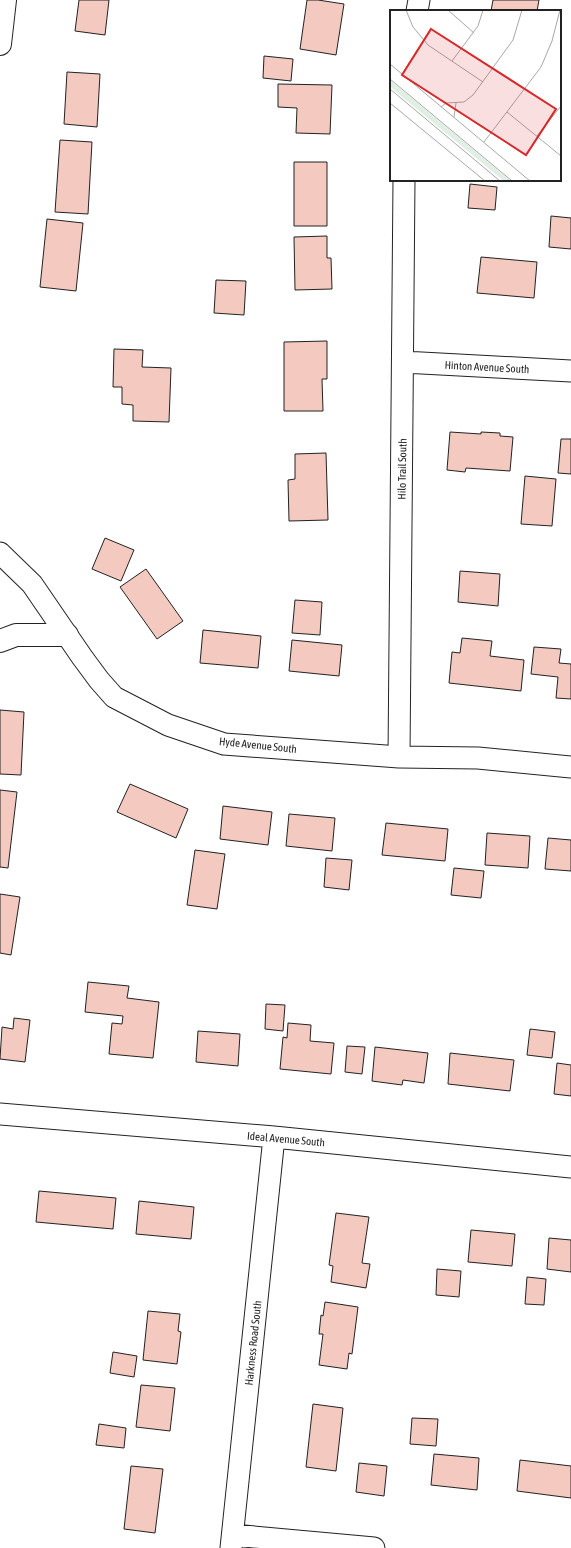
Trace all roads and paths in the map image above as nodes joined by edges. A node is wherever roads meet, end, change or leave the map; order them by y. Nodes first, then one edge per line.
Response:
1 (5, 0) edge
2 (419, 0) edge
3 (417, 10) edge
4 (0, 44) edge
5 (404, 181) edge
6 (403, 362) junction
7 (571, 372) edge
8 (0, 553) edge
9 (67, 635) junction
10 (0, 641) edge
11 (399, 757) junction
12 (571, 767) edge
13 (0, 1114) edge
14 (274, 1137) junction
15 (571, 1167) edge
16 (232, 1541) edge
17 (374, 1548) edge

1 - 4 street
2 - 3 street
5 - 6 street, Hilo Trail South
6 - 7 street, Hinton Avenue South
6 - 11 street, Hilo Trail South
8 - 9 street, Hyde Avenue South
9 - 10 street
9 - 11 street, Hyde Avenue South
11 - 12 street, Hyde Avenue South
13 - 14 street, Ideal Avenue South
14 - 15 street, Ideal Avenue South
14 - 16 street, Harkness Road South
16 - 17 street

